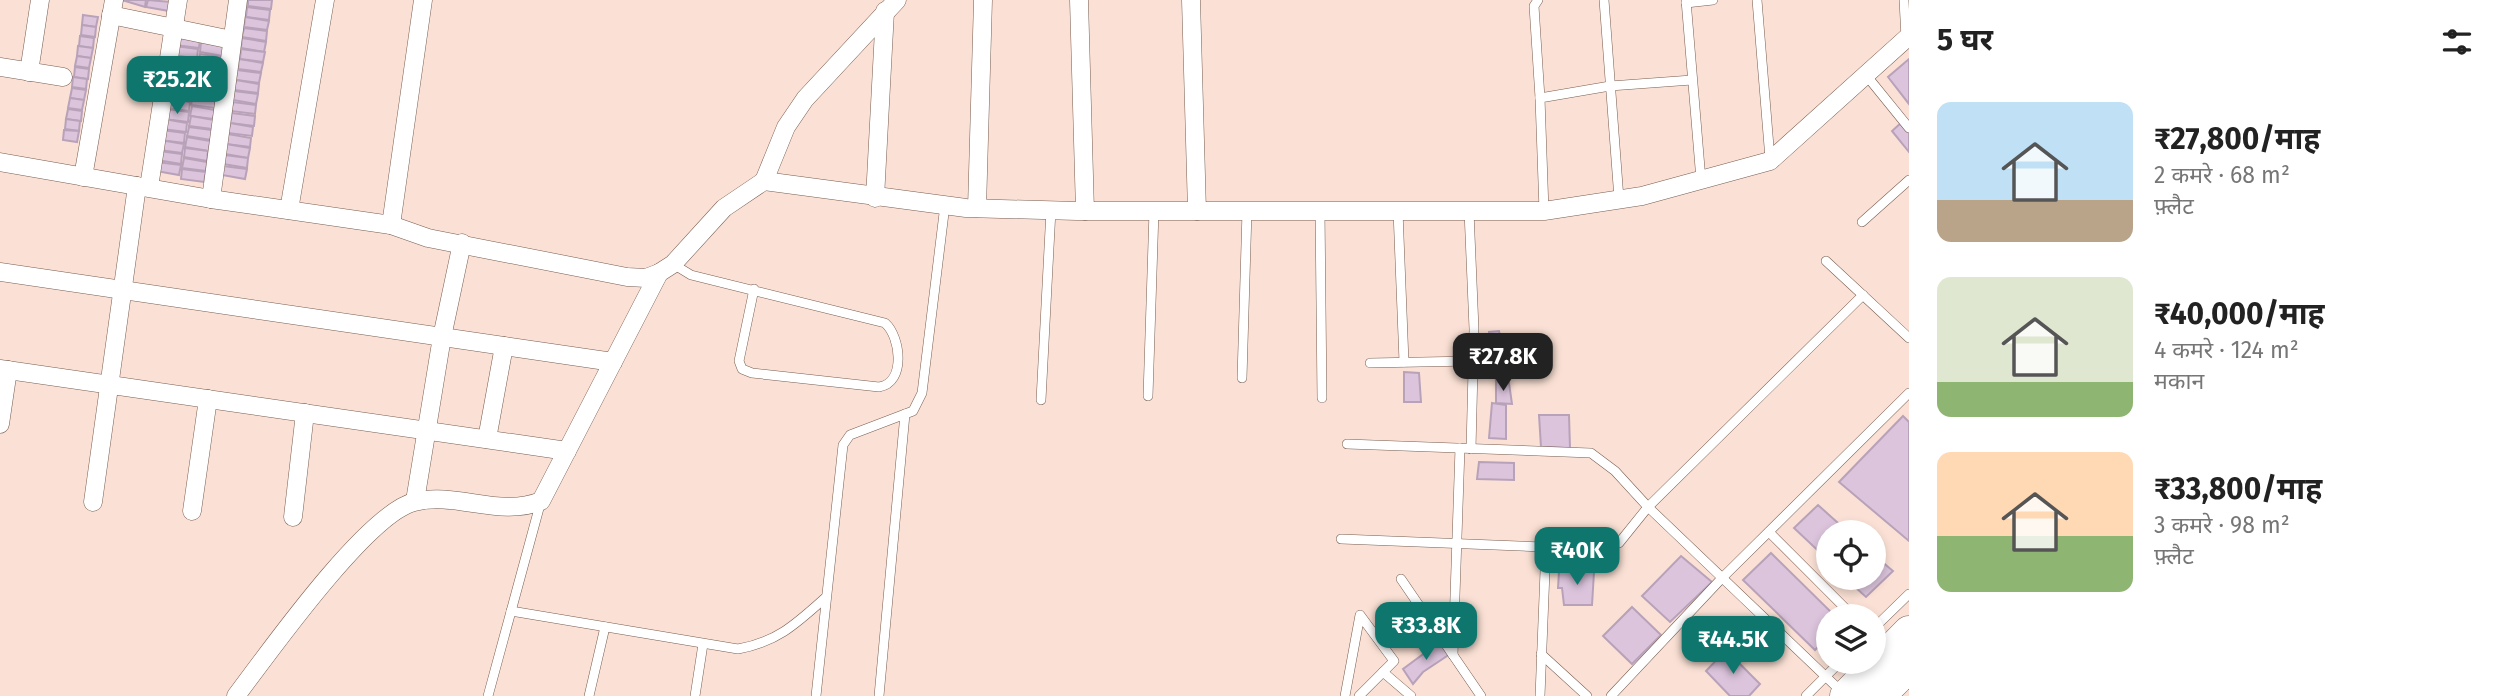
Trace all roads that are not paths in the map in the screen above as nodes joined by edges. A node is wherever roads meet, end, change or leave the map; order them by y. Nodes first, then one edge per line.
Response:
1 (40, 0) edge
2 (178, 0) edge
3 (238, 0) edge
4 (325, 0) edge
5 (423, 0) edge
6 (983, 0) edge
7 (1079, 0) edge
8 (1191, 0) edge
9 (1538, 0) edge
10 (1604, 0) edge
11 (1713, 0) edge
12 (1757, 0) edge
13 (1903, 0) edge
14 (1686, 1) edge
15 (891, 5) edge
16 (113, 8) edge
17 (174, 28) junction
18 (1908, 37) edge
19 (232, 40) junction
20 (0, 67) edge
21 (29, 72) junction
22 (1866, 75) junction
23 (63, 77) dead end
24 (1692, 80) junction
25 (1611, 86) junction
26 (1540, 98) junction
27 (1909, 128) edge
28 (1770, 161) junction
29 (0, 162) edge
30 (83, 177) junction
31 (1701, 180) junction
32 (1909, 180) edge
33 (764, 181) junction
34 (143, 186) junction
35 (875, 198) junction
36 (211, 199) junction
37 (1619, 200) junction
38 (945, 205) junction
39 (977, 208) junction
40 (289, 210) junction
41 (1051, 210) junction
42 (1085, 211) junction
43 (1154, 211) junction
44 (1197, 211) junction
45 (1247, 211) junction
46 (1320, 211) junction
47 (1398, 211) junction
48 (1469, 211) junction
49 (1544, 211) junction
50 (1862, 222) dead end
51 (391, 225) junction
52 (462, 243) junction
53 (1826, 261) dead end
54 (666, 269) junction
55 (0, 272) edge
56 (754, 289) junction
57 (125, 290) junction
58 (1863, 295) junction
59 (442, 337) junction
60 (1909, 338) edge
61 (504, 346) junction
62 (1472, 360) junction
63 (613, 362) junction
64 (1404, 362) junction
65 (1370, 363) dead end
66 (4, 369) edge
67 (1242, 378) dead end
68 (110, 385) junction
69 (1909, 393) edge
70 (1148, 396) dead end
71 (1322, 398) dead end
72 (208, 399) junction
73 (1041, 400) dead end
74 (305, 413) junction
75 (905, 414) junction
76 (0, 424) edge
77 (427, 430) junction
78 (486, 439) junction
79 (1347, 444) dead end
80 (1460, 448) junction
81 (1471, 449) junction
82 (567, 451) junction
83 (415, 501) junction
84 (93, 502) dead end
85 (1648, 507) junction
86 (533, 509) junction
87 (192, 511) dead end
88 (293, 517) dead end
89 (1769, 532) junction
90 (1342, 539) dead end
91 (1457, 543) junction
92 (1546, 546) junction
93 (1722, 578) junction
94 (1401, 579) dead end
95 (1909, 594) edge
96 (825, 598) junction
97 (1841, 604) edge
98 (511, 611) junction
99 (605, 627) junction
100 (703, 644) junction
101 (1893, 644) edge
102 (1541, 654) junction
103 (1453, 655) junction
104 (1383, 672) junction
105 (1839, 689) edge
106 (236, 696) edge
107 (488, 696) edge
108 (589, 696) edge
109 (695, 696) edge
110 (816, 696) edge
111 (879, 696) edge
112 (1345, 696) edge
113 (1359, 696) edge
114 (1411, 696) edge
115 (1482, 696) edge
116 (1540, 696) edge
117 (1587, 696) edge
118 (1611, 696) edge
119 (1806, 696) edge
120 (1880, 696) edge

1 - 21 street
2 - 17 street
3 - 19 street
4 - 40 street
5 - 51 street
6 - 39 street
7 - 42 street
8 - 44 street
9 - 26 lane
10 - 25 lane
11 - 14 lane
12 - 28 lane
13 - 18 lane
14 - 24 lane
15 - 33 street
15 - 35 street
16 - 17 street
16 - 30 street
17 - 19 street
17 - 34 street
18 - 22 street
19 - 36 street
20 - 21 street
21 - 23 street
22 - 27 lane
22 - 28 street
24 - 25 lane
24 - 31 lane
25 - 26 lane
25 - 37 lane
26 - 49 lane
28 - 31 street
29 - 30 street
30 - 34 street
31 - 37 street
32 - 50 lane
33 - 35 street
33 - 54 street
34 - 36 street
34 - 57 street
35 - 38 street
36 - 40 street
37 - 49 street
38 - 39 street
38 - 75 lane
39 - 41 street
40 - 51 street
41 - 42 street
41 - 73 lane
42 - 43 street
43 - 44 street
43 - 70 lane
44 - 45 street
45 - 46 street
45 - 67 lane
46 - 47 street
46 - 71 lane
47 - 48 street
47 - 64 lane
48 - 49 street
48 - 62 lane
51 - 52 street
52 - 54 street
52 - 59 street
53 - 58 lane
54 - 56 lane
54 - 63 street
55 - 57 street
56 - 56 lane
57 - 59 street
57 - 68 street
58 - 60 lane
58 - 85 lane
59 - 61 street
59 - 77 street
61 - 63 street
61 - 78 street
62 - 64 lane
62 - 81 lane
63 - 82 street
64 - 65 lane
66 - 68 street
66 - 76 street
68 - 72 street
68 - 84 street
69 - 89 lane
72 - 74 street
72 - 87 street
74 - 77 street
74 - 88 street
75 - 96 lane
75 - 111 lane
77 - 78 street
77 - 83 street
78 - 82 street
79 - 80 lane
80 - 81 lane
80 - 91 lane
81 - 85 lane
82 - 86 street
83 - 86 street
83 - 106 street
85 - 92 lane
85 - 93 lane
86 - 98 lane
89 - 93 lane
89 - 97 lane
90 - 91 lane
91 - 92 lane
91 - 103 lane
92 - 102 lane
93 - 105 lane
93 - 118 lane
94 - 103 lane
95 - 101 lane
96 - 100 lane
96 - 110 lane
98 - 99 lane
98 - 107 lane
99 - 100 lane
99 - 108 lane
100 - 109 lane
101 - 105 highway
101 - 120 highway
102 - 116 lane
102 - 117 lane
103 - 115 lane
104 - 112 lane
104 - 113 lane
104 - 114 lane
105 - 119 lane

